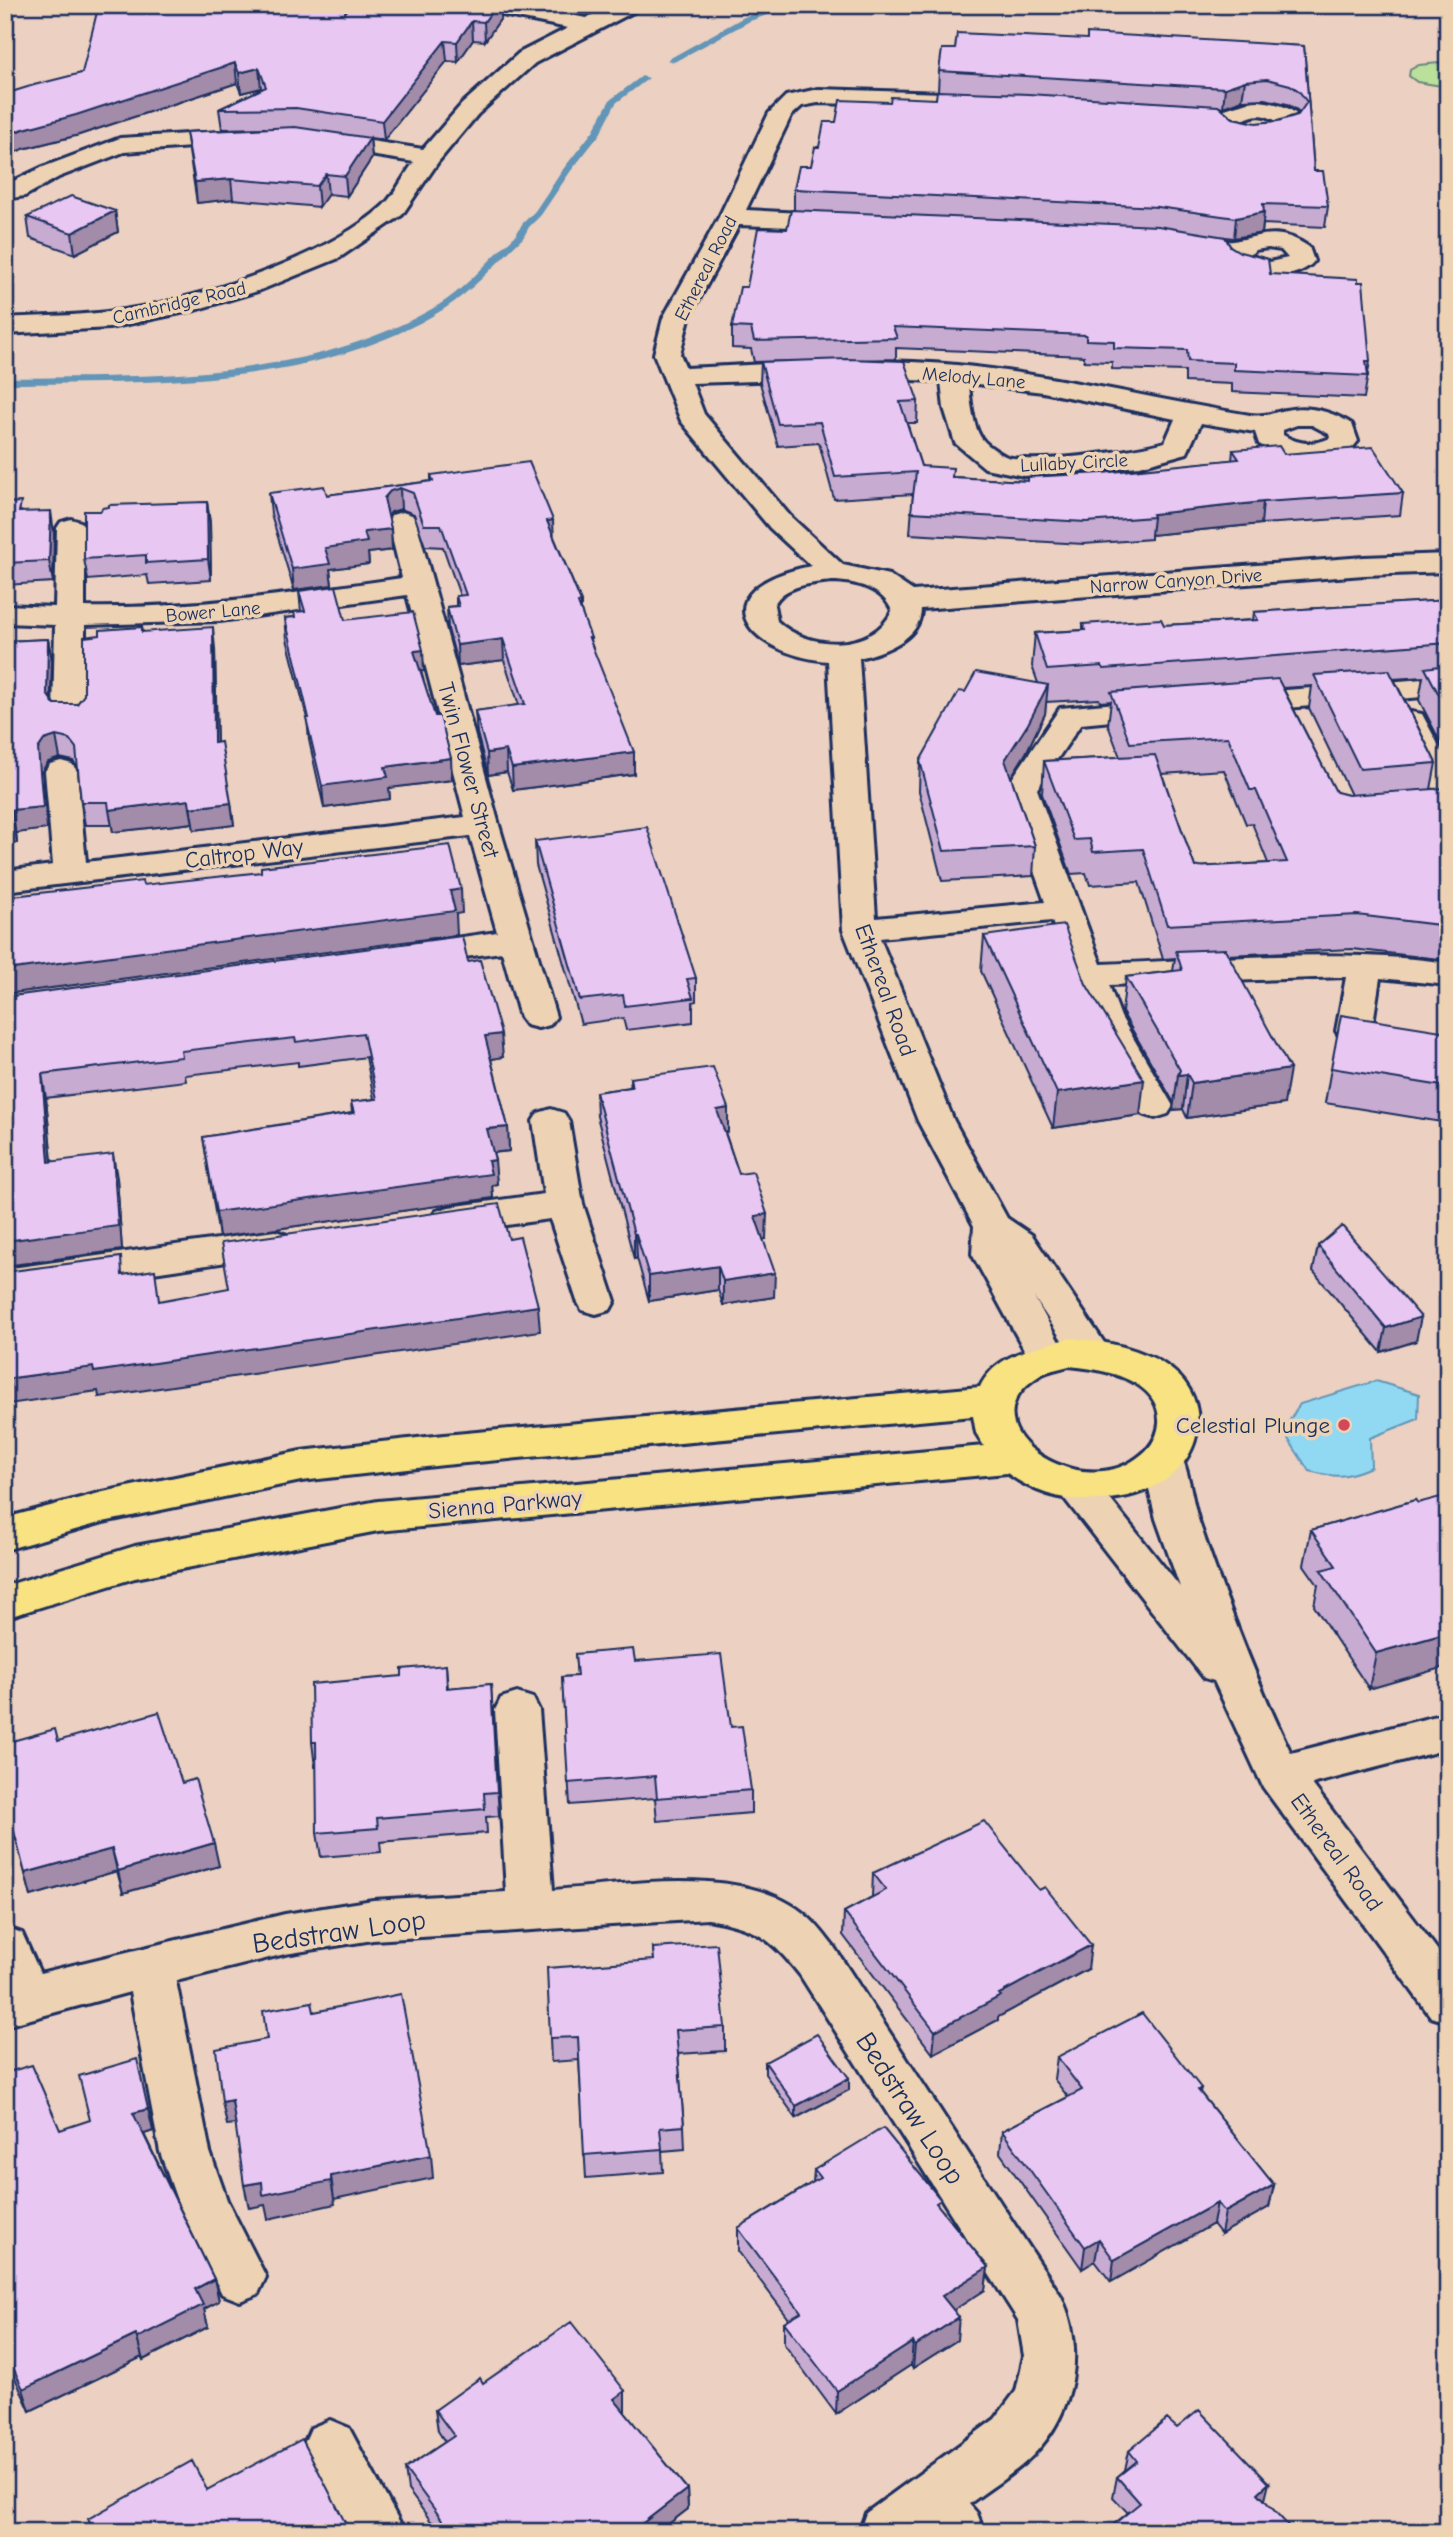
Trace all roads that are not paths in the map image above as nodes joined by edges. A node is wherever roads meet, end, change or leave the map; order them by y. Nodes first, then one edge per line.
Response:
1 (487, 5) edge
2 (629, 5) edge
3 (586, 25) junction
4 (962, 101) edge
5 (1160, 112) edge
6 (1227, 117) edge
7 (297, 137) edge
8 (258, 138) edge
9 (429, 157) junction
10 (12, 199) edge
11 (731, 217) junction
12 (868, 223) edge
13 (1156, 237) edge
14 (1237, 249) edge
15 (5, 326) edge
16 (954, 373) junction
17 (676, 376) junction
18 (1191, 414) junction
19 (1269, 426) dead end
20 (402, 521) dead end
21 (780, 522) junction
22 (71, 528) dead end
23 (1448, 563) edge
24 (835, 573) junction
25 (791, 579) junction
26 (419, 584) junction
27 (905, 601) junction
28 (5, 614) edge
29 (70, 617) junction
30 (843, 651) junction
31 (1448, 686) edge
32 (1396, 690) junction
33 (69, 716) edge
34 (61, 771) dead end
35 (1439, 805) edge
36 (483, 825) junction
37 (70, 873) junction
38 (5, 881) edge
39 (1064, 910) junction
40 (860, 930) junction
41 (517, 940) junction
42 (379, 958) edge
43 (1365, 967) junction
44 (1448, 974) edge
45 (1088, 975) junction
46 (538, 1017) dead end
47 (1448, 1048) edge
48 (1155, 1107) dead end
49 (551, 1121) dead end
50 (564, 1204) junction
51 (414, 1225) edge
52 (993, 1226) junction
53 (305, 1240) edge
54 (5, 1282) edge
55 (596, 1301) dead end
56 (1091, 1353) junction
57 (1047, 1356) junction
58 (993, 1400) junction
59 (1013, 1458) junction
60 (1163, 1460) junction
61 (1074, 1485) junction
62 (5, 1534) edge
63 (5, 1602) edge
64 (1240, 1693) junction
65 (517, 1710) dead end
66 (1448, 1731) edge
67 (1279, 1774) junction
68 (531, 1909) junction
69 (5, 1947) edge
70 (149, 1967) junction
71 (16, 2001) edge
72 (1448, 2002) edge
73 (240, 2277) dead end
74 (330, 2446) dead end
75 (943, 2515) edge
76 (378, 2532) edge
77 (886, 2532) edge

1 - 3 street
2 - 3 street, Cambridge Road
3 - 9 street, Cambridge Road
4 - 11 street, Ethereal Road
5 - 6 street
7 - 9 street
8 - 10 street
9 - 15 street, Cambridge Road
11 - 12 street
11 - 17 street, Ethereal Road
13 - 14 street
16 - 17 street, Melody Lane
16 - 18 street, Melody Lane
16 - 18 street, Lullaby Circle
17 - 21 street, Ethereal Road
18 - 19 street, Melody Lane
20 - 26 street, Twin Flower Street
21 - 24 street, Ethereal Road
21 - 25 street
22 - 29 street
23 - 27 street, Narrow Canyon Drive
24 - 25 street
24 - 27 street
25 - 30 street
26 - 29 street, Bower Lane
26 - 36 street, Twin Flower Street
27 - 30 street
28 - 29 street, Bower Lane
29 - 33 street
30 - 40 street, Ethereal Road
31 - 32 street
32 - 35 street
32 - 39 street
34 - 37 street
36 - 37 street, Caltrop Way
36 - 41 street, Twin Flower Street
37 - 38 street, Caltrop Way
39 - 40 street
39 - 45 street
40 - 52 street, Ethereal Road
41 - 42 street
41 - 46 street, Twin Flower Street
43 - 44 street
43 - 45 street
43 - 47 street
45 - 48 street
49 - 50 street
50 - 51 street
50 - 55 street
52 - 56 street, Ethereal Road
52 - 57 street, Ethereal Road
53 - 54 street
56 - 57 main road
56 - 60 main road
57 - 58 main road
58 - 59 main road
58 - 62 main road
59 - 61 main road
59 - 63 main road, Sienna Parkway
60 - 61 main road
60 - 64 street, Ethereal Road
61 - 64 street, Ethereal Road
64 - 67 street, Ethereal Road
65 - 68 street
66 - 67 street
67 - 72 street, Ethereal Road
68 - 70 street, Bedstraw Loop
68 - 75 street, Bedstraw Loop
69 - 71 street, Bedstraw Loop
70 - 71 street, Bedstraw Loop
70 - 73 street
74 - 76 street
75 - 77 street, Bedstraw Loop

